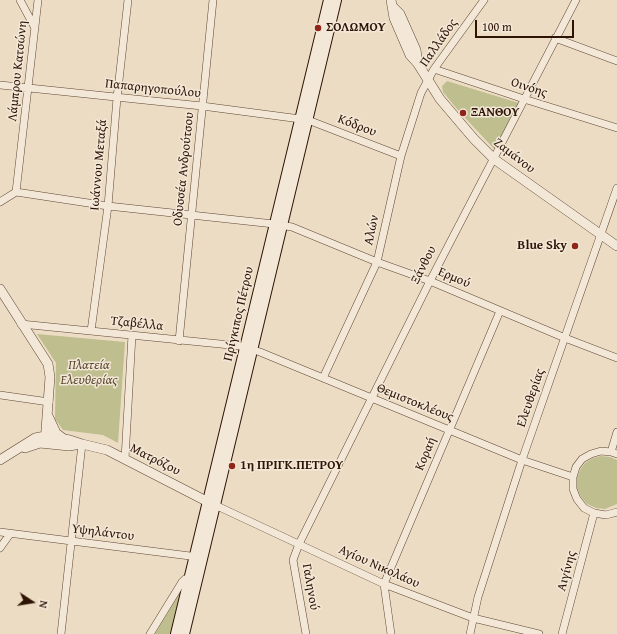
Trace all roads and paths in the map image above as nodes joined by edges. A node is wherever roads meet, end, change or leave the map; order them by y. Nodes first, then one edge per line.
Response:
1 (20, 0) edge
2 (38, 0) edge
3 (128, 0) edge
4 (213, 0) edge
5 (329, 0) edge
6 (336, 0) edge
7 (484, 0) edge
8 (576, 0) edge
9 (392, 3) edge
10 (35, 28) junction
11 (555, 38) junction
12 (617, 62) edge
13 (434, 69) junction
14 (428, 81) junction
15 (0, 85) edge
16 (28, 88) junction
17 (118, 98) junction
18 (524, 99) junction
19 (202, 106) junction
20 (304, 120) junction
21 (617, 128) edge
22 (401, 156) junction
23 (494, 159) junction
24 (617, 188) edge
25 (16, 192) junction
26 (0, 202) edge
27 (108, 206) junction
28 (191, 215) junction
29 (279, 225) junction
30 (600, 234) junction
31 (617, 246) edge
32 (377, 262) junction
33 (430, 280) junction
34 (0, 288) edge
35 (500, 311) junction
36 (21, 324) junction
37 (92, 331) junction
38 (132, 335) junction
39 (565, 338) junction
40 (179, 341) junction
41 (249, 349) junction
42 (617, 358) edge
43 (323, 378) junction
44 (0, 395) edge
45 (371, 399) junction
46 (49, 402) junction
47 (47, 415) junction
48 (450, 430) junction
49 (617, 432) edge
50 (64, 439) junction
51 (45, 440) junction
52 (82, 444) junction
53 (614, 453) edge
54 (125, 459) junction
55 (0, 460) edge
56 (522, 460) junction
57 (573, 477) junction
58 (211, 503) junction
59 (617, 512) edge
60 (594, 513) junction
61 (0, 532) edge
62 (10, 534) junction
63 (71, 540) junction
64 (299, 544) junction
65 (0, 548) edge
66 (199, 557) junction
67 (189, 579) junction
68 (384, 584) junction
69 (473, 618) junction
70 (62, 634) edge
71 (150, 634) edge
72 (176, 634) edge
73 (184, 634) edge
74 (306, 634) edge
75 (391, 634) edge
76 (470, 634) edge
77 (539, 634) edge
78 (562, 634) edge

1 - 10 street
2 - 10 street, Λάμπρου Κατσώνη
3 - 17 street, Ιωάννου Μεταξά
4 - 19 street, Οδυσσέα Ανδρούτσου
5 - 20 main road, Πρίγκιπος Πέτρου
6 - 20 main road, Πρίγκιπος Πέτρου
7 - 13 street, Παλλάδος
8 - 11 street, Ξάνθου
9 - 14 street, Ζαμάνου
10 - 16 street, Λάμπρου Κατσώνη
11 - 12 street
11 - 18 street, Ξάνθου
13 - 14 street, Παλλάδος
13 - 18 street, Οινόης
14 - 22 street, Αλών
14 - 23 street, Ζαμάνου
15 - 16 street, Παπαρηγοπούλου
16 - 17 street, Παπαρηγοπούλου
16 - 25 street, Λάμπρου Κατσώνη
17 - 19 street, Παπαρηγοπούλου
17 - 27 street, Ιωάννου Μεταξά
18 - 21 street, Οινόης
18 - 23 street, Ξάνθου
19 - 20 street, Παπαρηγοπούλου
19 - 28 street, Οδυσσέα Ανδρούτσου
20 - 22 street, Κόδρου
20 - 29 main road, Πρίγκιπος Πέτρου
22 - 32 street, Αλών
23 - 30 street, Ζαμάνου
23 - 33 street, Ξάνθου
24 - 30 street, Ελευθερίας
25 - 26 street
25 - 27 street, Ερμού
27 - 28 street, Ερμού
27 - 37 street, Ιωάννου Μεταξά
28 - 29 street, Ερμού
28 - 40 street, Οδυσσέα Ανδρούτσου
29 - 32 street, Ερμού
29 - 41 main road, Πρίγκιπος Πέτρου
30 - 31 street, Ζαμάνου
30 - 39 street, Ελευθερίας
32 - 33 street, Ερμού
32 - 43 street, Αλών
33 - 35 street, Ερμού
33 - 45 street, Ξάνθου
34 - 36 street
35 - 39 street, Ερμού
35 - 48 street, Κοραή
36 - 37 street, Τζαβέλλα
36 - 46 street
37 - 38 street, Τζαβέλλα
38 - 40 street, Τζαβέλλα
38 - 54 street
39 - 42 street, Ερμού
39 - 56 street, Ελευθερίας
40 - 41 street, Τζαβέλλα
41 - 43 street, Θεμιστοκλέους
41 - 58 main road, Πρίγκιπος Πέτρου
43 - 45 street, Θεμιστοκλέους
44 - 46 street
45 - 48 street, Θεμιστοκλέους
45 - 64 street, Ξάνθου
46 - 47 street
47 - 50 street
47 - 51 street
48 - 56 street, Θεμιστοκλέους
48 - 68 street, Κοραή
49 - 53 street
50 - 51 street, Ματρόζου
50 - 52 street, Ματρόζου
51 - 52 street, Ματρόζου
51 - 55 street
52 - 54 street, Ματρόζου
52 - 63 street
53 - 57 street
54 - 58 street, Ματρόζου
56 - 57 street, Θεμιστοκλέους
56 - 69 street, Ελευθερίας
57 - 60 street
58 - 64 street, Αγίου Νικολάου
58 - 66 main road, Πρίγκιπος Πέτρου
59 - 60 street
60 - 78 street, Αιγίνης
61 - 62 street, Υψηλάντου
62 - 63 street, Υψηλάντου
62 - 65 street
63 - 66 street, Υψηλάντου
63 - 70 street
64 - 68 street, Αγίου Νικολάου
64 - 74 street, Γαληνού
66 - 67 main road, Πρίγκιπος Πέτρου
66 - 73 main road, Πρίγκιπος Πέτρου
67 - 71 street
67 - 72 main road, Πρίγκιπος Πέτρου
68 - 69 street, Αγίου Νικολάου
68 - 75 street
69 - 76 street, Ελευθερίας
69 - 77 street, Αγίου Νικολάου

